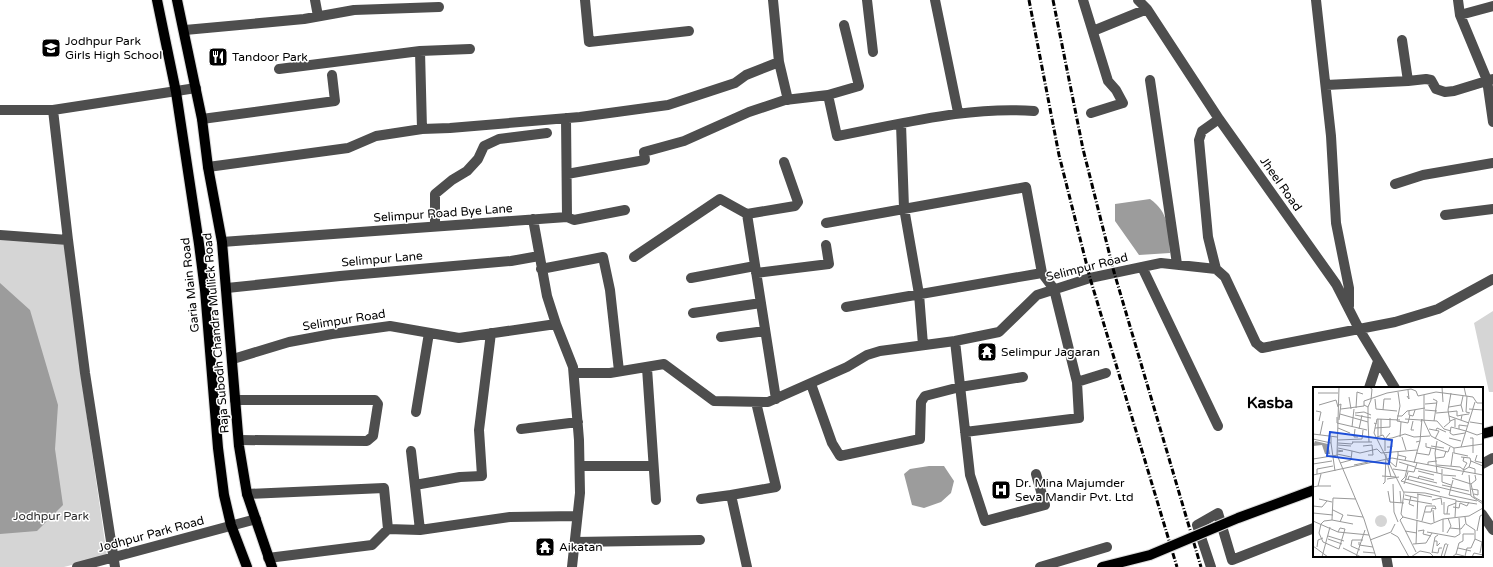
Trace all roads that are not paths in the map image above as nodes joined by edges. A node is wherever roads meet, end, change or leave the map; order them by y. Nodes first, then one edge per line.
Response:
1 (157, 0) edge
2 (177, 0) edge
3 (315, 0) edge
4 (585, 0) edge
5 (773, 0) edge
6 (867, 0) edge
7 (934, 0) edge
8 (1083, 0) edge
9 (1138, 0) edge
10 (1316, 0) edge
11 (1458, 0) edge
12 (1493, 6) edge
13 (439, 8) dead end
14 (1147, 9) junction
15 (318, 16) junction
16 (1460, 16) junction
17 (844, 26) dead end
18 (185, 30) junction
19 (689, 31) dead end
20 (1093, 31) junction
21 (1402, 40) dead end
22 (470, 49) dead end
23 (420, 51) junction
24 (873, 52) dead end
25 (779, 62) junction
26 (279, 69) dead end
27 (332, 75) dead end
28 (1150, 80) dead end
29 (1490, 80) edge
30 (1408, 81) junction
31 (1326, 85) junction
32 (196, 88) junction
33 (176, 92) junction
34 (828, 95) junction
35 (788, 100) junction
36 (0, 110) edge
37 (53, 110) junction
38 (1034, 111) dead end
39 (958, 112) junction
40 (1091, 113) dead end
41 (566, 118) junction
42 (202, 119) junction
43 (1219, 119) junction
44 (1493, 122) edge
45 (901, 124) junction
46 (422, 129) junction
47 (547, 133) dead end
48 (784, 162) dead end
49 (1493, 164) edge
50 (208, 167) junction
51 (567, 174) junction
52 (1395, 184) dead end
53 (904, 208) junction
54 (1493, 209) edge
55 (625, 210) dead end
56 (747, 214) junction
57 (1445, 215) dead end
58 (567, 217) junction
59 (532, 219) junction
60 (826, 223) dead end
61 (435, 227) junction
62 (0, 235) edge
63 (68, 240) junction
64 (222, 242) junction
65 (826, 245) dead end
66 (539, 256) junction
67 (634, 257) dead end
68 (1177, 264) junction
69 (1142, 267) junction
70 (541, 269) junction
71 (1216, 269) junction
72 (756, 270) junction
73 (1042, 273) junction
74 (690, 278) dead end
75 (1493, 279) edge
76 (227, 288) junction
77 (1054, 289) junction
78 (919, 294) junction
79 (761, 304) junction
80 (846, 307) dead end
81 (1349, 308) junction
82 (693, 313) dead end
83 (556, 324) junction
84 (1359, 329) junction
85 (765, 331) junction
86 (429, 333) junction
87 (491, 333) junction
88 (721, 338) dead end
89 (955, 341) junction
90 (923, 345) junction
91 (233, 359) junction
92 (1378, 361) junction
93 (647, 368) junction
94 (574, 370) junction
95 (619, 371) junction
96 (1106, 373) dead end
97 (1023, 377) dead end
98 (1077, 382) junction
99 (810, 384) junction
100 (960, 387) junction
101 (1369, 387) edge
102 (1394, 387) edge
103 (776, 399) junction
104 (235, 400) junction
105 (756, 402) junction
106 (416, 412) dead end
107 (578, 422) junction
108 (1218, 426) dead end
109 (521, 429) dead end
110 (1493, 431) edge
111 (965, 432) junction
112 (1483, 434) edge
113 (239, 440) junction
114 (411, 451) dead end
115 (1493, 458) edge
116 (1483, 463) edge
117 (580, 466) junction
118 (653, 466) junction
119 (1036, 474) dead end
120 (415, 485) junction
121 (1313, 490) edge
122 (248, 494) junction
123 (731, 495) junction
124 (701, 499) dead end
125 (656, 500) dead end
126 (1483, 515) edge
127 (577, 516) junction
128 (256, 519) junction
129 (231, 525) junction
130 (1313, 528) edge
131 (388, 529) junction
132 (420, 530) junction
133 (1493, 530) edge
134 (700, 540) dead end
135 (574, 542) junction
136 (1107, 547) dead end
137 (1386, 557) edge
138 (270, 562) edge
139 (113, 563) edge
140 (77, 567) edge
141 (247, 567) edge
142 (572, 567) edge
143 (747, 567) edge
144 (1040, 567) edge
145 (1102, 567) edge
146 (1211, 567) edge
147 (1388, 567) edge

1 - 33 main road, Garia Main Road
2 - 18 main road, Raja Subodh Chandra Mullick Road
3 - 15 street
4 - 19 street
5 - 25 street
6 - 24 street
7 - 39 street
8 - 20 street
9 - 14 street, Jheel Road
10 - 31 street
11 - 16 street
12 - 16 street
13 - 15 street
14 - 20 street
14 - 43 street, Jheel Road
15 - 18 street
16 - 29 street
17 - 34 street
18 - 32 main road, Raja Subodh Chandra Mullick Road
20 - 40 street
21 - 30 street
22 - 23 street
23 - 26 street
23 - 46 street
25 - 35 street
25 - 41 street
27 - 42 street
28 - 68 street
29 - 30 street
29 - 44 street
30 - 31 street
31 - 81 street
32 - 33 street
32 - 42 main road, Raja Subodh Chandra Mullick Road
33 - 37 street
33 - 129 main road, Garia Main Road
34 - 35 street
34 - 45 street
35 - 51 street
36 - 37 street
37 - 63 street
38 - 39 street
39 - 45 street
41 - 46 street
41 - 51 street
42 - 50 main road, Raja Subodh Chandra Mullick Road
43 - 71 street
43 - 81 street, Jheel Road
45 - 53 street
46 - 50 street
47 - 61 street
48 - 56 street
49 - 52 street
50 - 64 main road, Raja Subodh Chandra Mullick Road
51 - 58 street
53 - 60 street
53 - 73 street
53 - 78 street
54 - 57 street
55 - 58 street, Selimpur Road Bye Lane
56 - 67 street
56 - 72 street
58 - 59 street, Selimpur Road Bye Lane
59 - 61 street, Selimpur Road Bye Lane
59 - 66 street
61 - 64 street, Selimpur Road Bye Lane
62 - 63 street
63 - 139 street
64 - 76 main road, Raja Subodh Chandra Mullick Road
65 - 72 street
66 - 70 street
66 - 76 street, Selimpur Lane
68 - 69 street, Selimpur Road
68 - 71 street, Selimpur Road
69 - 77 street, Selimpur Road
69 - 108 street
70 - 83 street
70 - 95 street
71 - 84 street
72 - 74 street
72 - 79 street
73 - 77 street
73 - 78 street
75 - 84 street
76 - 91 main road, Raja Subodh Chandra Mullick Road
77 - 89 street, Selimpur Road
77 - 98 street
78 - 80 street
78 - 90 street
79 - 82 street
79 - 85 street
81 - 84 street, Jheel Road
83 - 87 street, Selimpur Road
83 - 94 street
84 - 92 street, Jheel Road
85 - 88 street
85 - 103 street
86 - 87 street, Selimpur Road
86 - 91 street, Selimpur Road
86 - 106 street
87 - 120 street
89 - 90 street, Selimpur Road
89 - 100 street
90 - 99 street, Selimpur Road
91 - 104 main road, Raja Subodh Chandra Mullick Road
92 - 101 street
92 - 102 street, Jheel Road
93 - 95 street, Selimpur Road
93 - 105 street, Selimpur Road
93 - 118 street
94 - 95 street, Selimpur Road
94 - 107 street
96 - 98 street
97 - 100 street
98 - 111 street
99 - 100 street
99 - 103 street, Selimpur Road
100 - 111 street
103 - 105 street, Selimpur Road
104 - 113 main road, Raja Subodh Chandra Mullick Road
104 - 113 street
105 - 123 street
107 - 109 street
107 - 117 street
110 - 112 main road
111 - 119 street
113 - 122 main road, Raja Subodh Chandra Mullick Road
114 - 120 street
115 - 116 street
117 - 118 street
117 - 127 street
118 - 125 street
120 - 132 street
121 - 145 main road, bridge
122 - 128 main road, Raja Subodh Chandra Mullick Road
122 - 131 street
123 - 124 street
123 - 143 street
126 - 133 street
127 - 132 street
127 - 135 street
128 - 129 street, Jodhpur Park Road
128 - 138 main road, Raja Subodh Chandra Mullick Road
129 - 139 street, Jodhpur Park Road
129 - 141 main road, Garia Main Road
130 - 146 street
131 - 132 street
131 - 138 street
134 - 135 street
135 - 142 street
136 - 144 street
137 - 147 street
139 - 140 street, Jodhpur Park Road

